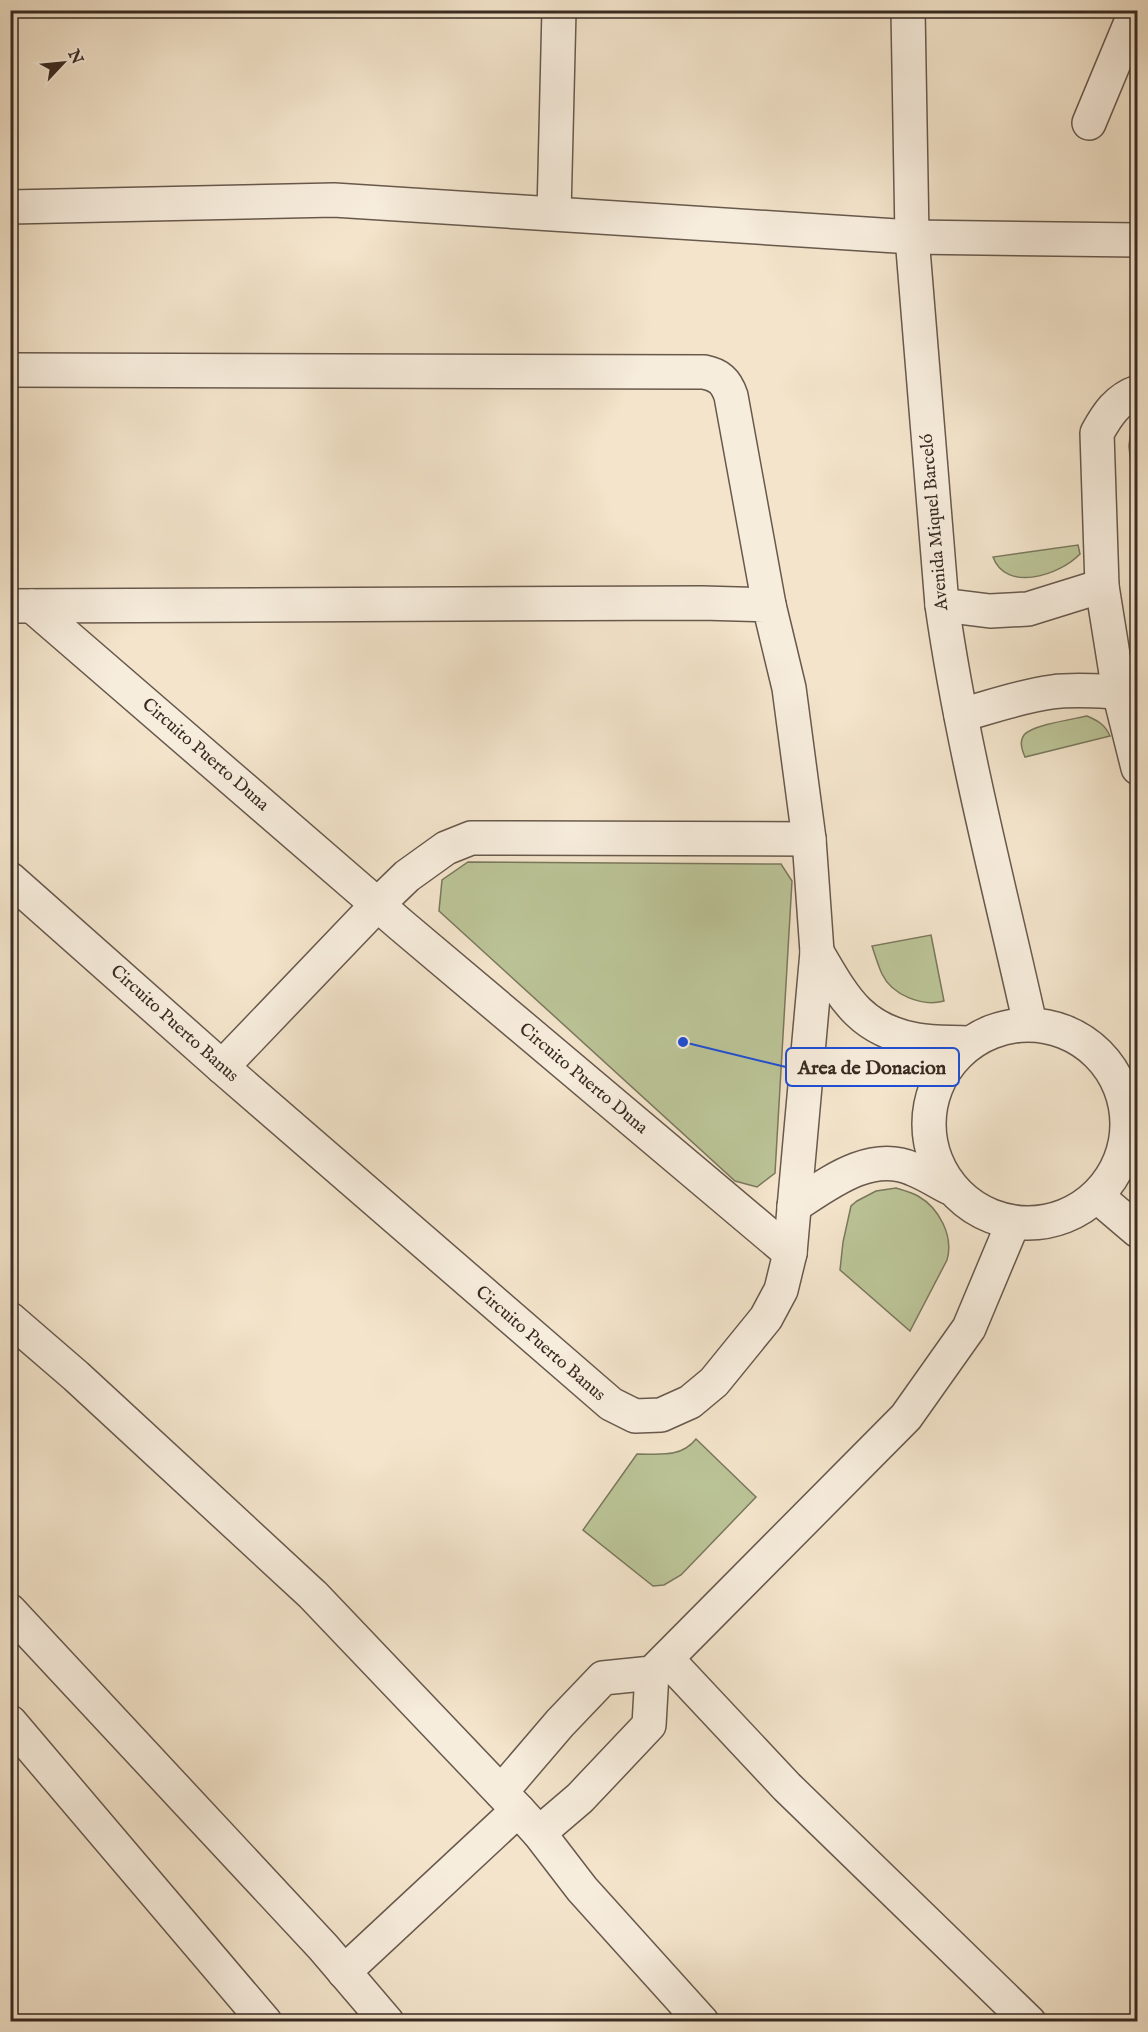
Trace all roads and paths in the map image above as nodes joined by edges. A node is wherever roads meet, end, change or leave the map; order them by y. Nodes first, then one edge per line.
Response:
1 (559, 10) edge
2 (908, 10) edge
3 (1136, 10) edge
4 (1089, 123) dead end
5 (10, 207) edge
6 (554, 213) junction
7 (912, 237) junction
8 (1137, 240) edge
9 (10, 370) edge
10 (1137, 392) edge
11 (1102, 586) junction
12 (769, 605) junction
13 (942, 605) junction
14 (21, 606) edge
15 (1119, 692) junction
16 (961, 715) junction
17 (1137, 768) edge
18 (809, 839) junction
19 (10, 879) edge
20 (377, 905) junction
21 (817, 952) junction
22 (1030, 1024) junction
23 (969, 1043) junction
24 (222, 1067) junction
25 (1129, 1167) edge
26 (950, 1188) junction
27 (1098, 1197) junction
28 (794, 1206) junction
29 (1013, 1223) junction
30 (1137, 1231) edge
31 (790, 1253) junction
32 (10, 1319) edge
33 (10, 1611) edge
34 (659, 1666) junction
35 (10, 1722) edge
36 (519, 1811) junction
37 (344, 1972) junction
38 (265, 2022) edge
39 (387, 2022) edge
40 (702, 2022) edge
41 (1029, 2022) edge

1 - 6 street
2 - 7 street, Avenida Miquel Barceló
3 - 4 street
5 - 6 street
6 - 7 street
7 - 8 street
7 - 13 street, Avenida Miquel Barceló
9 - 12 street, Circuito Puerto Banus
10 - 11 street
11 - 13 street
11 - 15 street
12 - 14 street
12 - 18 street, Circuito Puerto Banus
13 - 16 street, Avenida Miquel Barceló
14 - 20 street, Circuito Puerto Duna
15 - 16 street
15 - 17 street
16 - 22 street, Avenida Miquel Barceló
18 - 20 street
18 - 21 street, Circuito Puerto Banus
19 - 24 street, Circuito Puerto Banus
20 - 24 street
20 - 31 street, Circuito Puerto Duna
21 - 23 street
21 - 28 street, Circuito Puerto Banus
22 - 23 street
22 - 25 street
23 - 26 street
24 - 31 street, Circuito Puerto Banus
25 - 27 street
26 - 28 street
26 - 29 street
27 - 29 street
27 - 30 street
28 - 31 street, Circuito Puerto Banus
29 - 34 street
32 - 36 street
33 - 37 street
34 - 36 street
34 - 36 street
34 - 41 street
35 - 38 street
36 - 37 street
36 - 40 street
37 - 39 street

